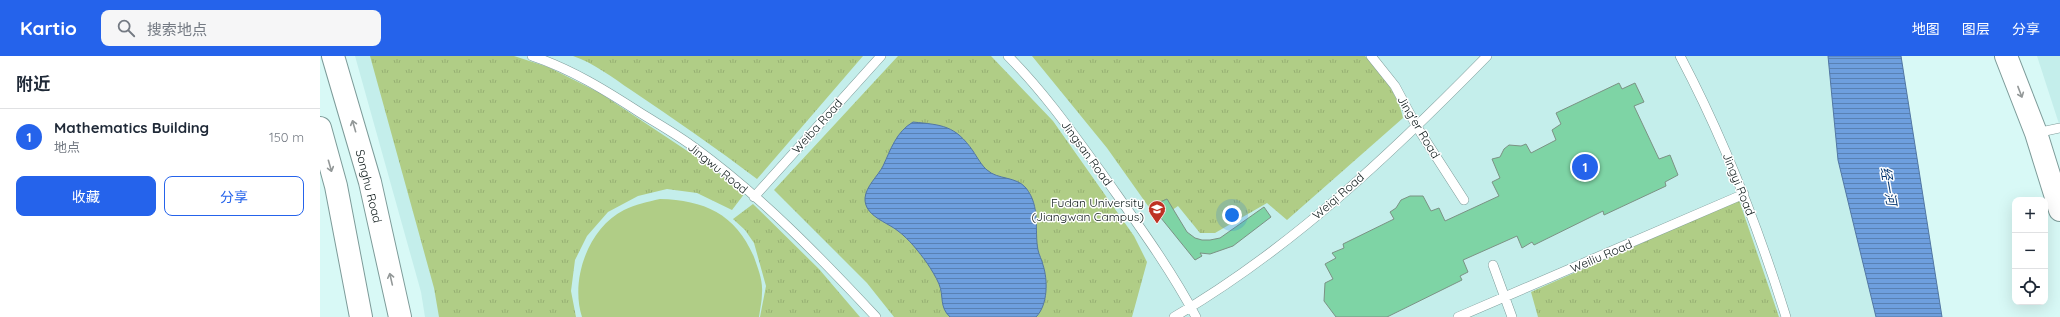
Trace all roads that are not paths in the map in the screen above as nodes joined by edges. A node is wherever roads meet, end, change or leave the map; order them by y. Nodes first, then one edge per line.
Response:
1 (333, 56) edge
2 (532, 56) edge
3 (881, 56) edge
4 (1008, 56) edge
5 (1371, 56) edge
6 (1487, 56) edge
7 (1680, 56) edge
8 (2006, 56) edge
9 (2022, 56) edge
10 (320, 128) edge
11 (1417, 128) junction
12 (2048, 130) edge
13 (2060, 164) edge
14 (1744, 194) junction
15 (754, 197) junction
16 (1464, 200) dead end
17 (2060, 210) edge
18 (1494, 265) dead end
19 (1504, 298) junction
20 (1190, 308) junction
21 (361, 317) edge
22 (400, 317) edge
23 (876, 317) edge
24 (1174, 317) edge
25 (1196, 317) edge
26 (1458, 317) edge
27 (1512, 317) edge
28 (1786, 317) edge

22 -> 1 main road, Songhu Road
2 - 15 lane, Jingwu Road
3 - 15 lane, Weiba Road
4 - 20 lane, Jingsan Road
5 - 11 lane, Jing'er Road
6 - 11 lane, Weiqi Road
7 - 14 lane, Jingyi Road
8 -> 12 main road
9 - 12 main road
10 -> 21 main road
11 - 16 lane, Jing'er Road
11 - 20 lane, Weiqi Road
12 - 13 main road
12 - 17 main road
14 - 19 lane, Weiliu Road
14 - 28 lane, Jingyi Road
15 - 23 lane, Jingwu Road
18 - 19 lane
19 - 26 lane, Weiliu Road
19 - 27 lane
20 - 24 lane, Weiqi Road
20 - 25 lane, Jingsan Road

